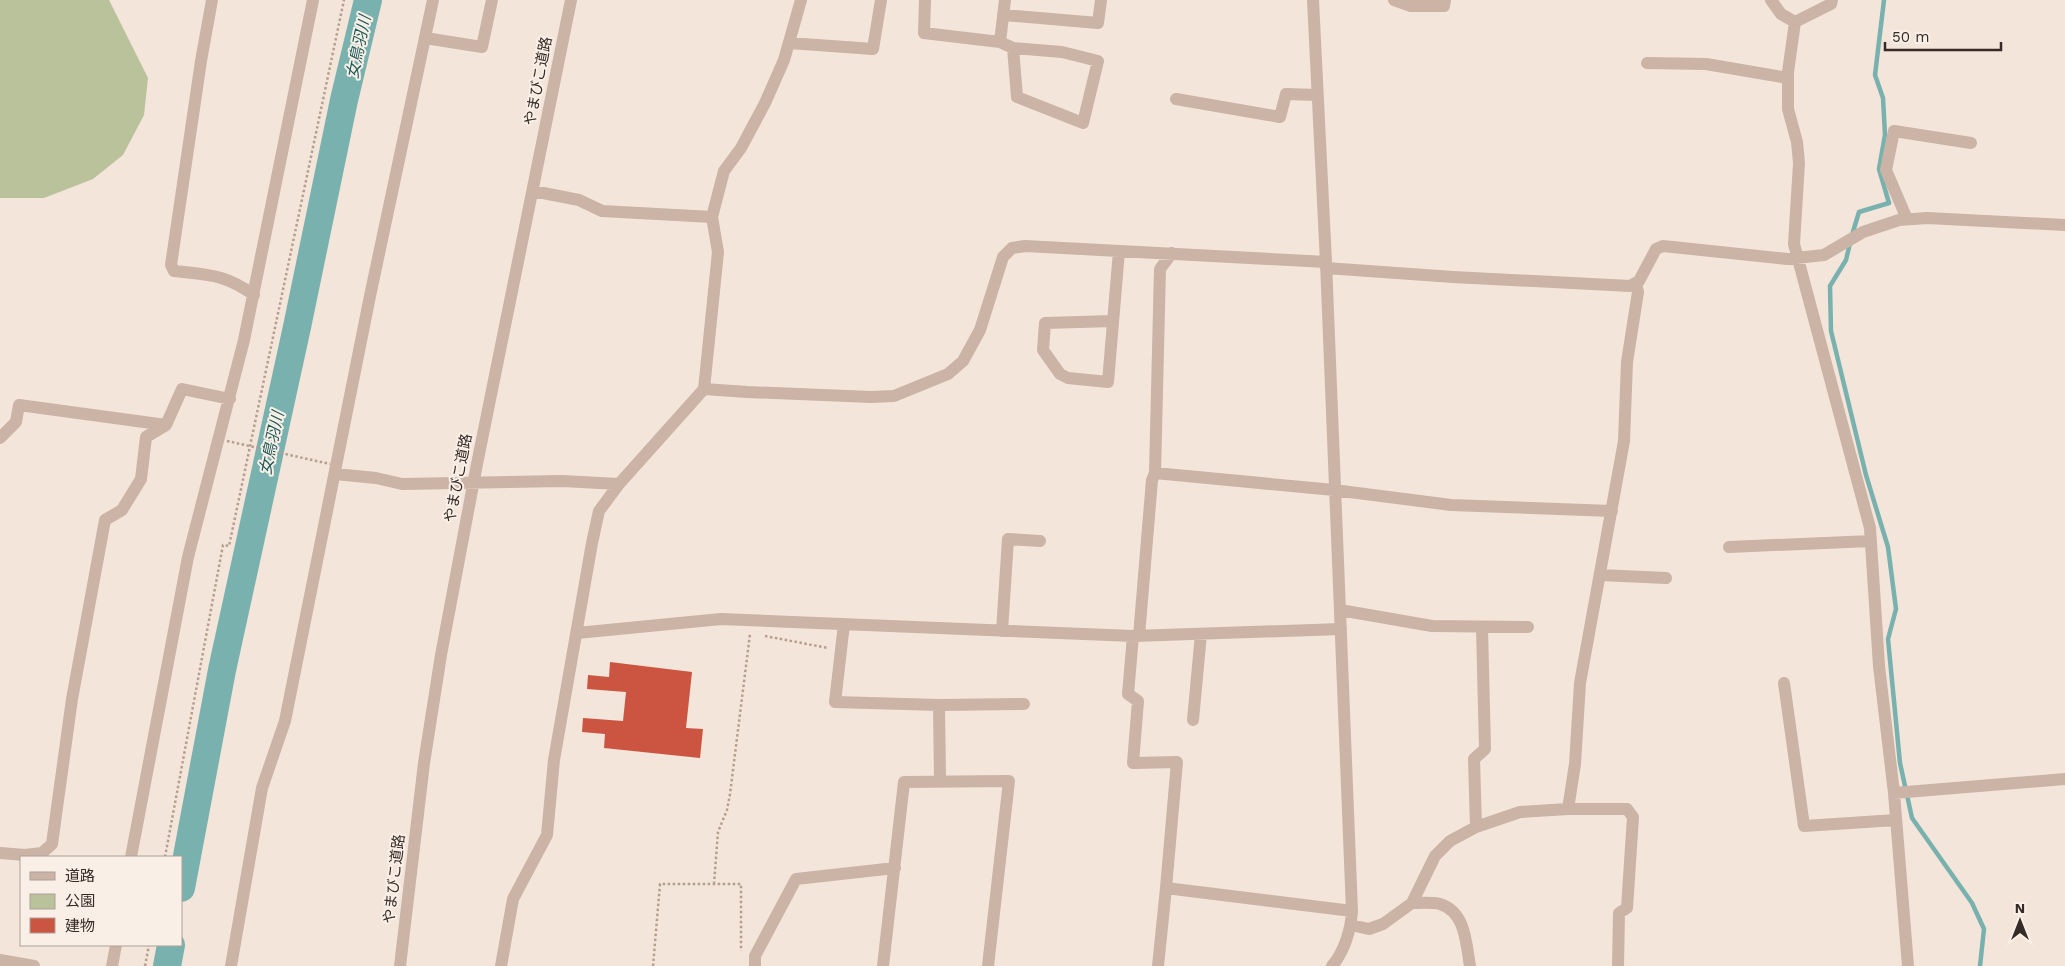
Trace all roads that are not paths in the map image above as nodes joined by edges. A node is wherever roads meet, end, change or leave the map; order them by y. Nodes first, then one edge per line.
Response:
1 (212, 0) edge
2 (313, 0) edge
3 (433, 0) edge
4 (492, 0) edge
5 (571, 0) edge
6 (801, 0) edge
7 (881, 0) edge
8 (925, 0) edge
9 (1005, 0) edge
10 (1101, 0) edge
11 (1312, 0) edge
12 (1394, 0) edge
13 (1445, 0) edge
14 (1771, 0) edge
15 (1832, 0) edge
16 (1003, 16) junction
17 (1795, 22) junction
18 (425, 38) junction
19 (1000, 42) junction
20 (789, 43) junction
21 (1013, 48) junction
22 (1647, 63) dead end
23 (1788, 78) junction
24 (1317, 95) junction
25 (1176, 99) dead end
26 (1971, 144) dead end
27 (533, 191) junction
28 (712, 217) junction
29 (1907, 219) junction
30 (2065, 225) edge
31 (1118, 251) junction
32 (1172, 253) junction
33 (1798, 257) junction
34 (1326, 265) junction
35 (1636, 284) junction
36 (254, 295) junction
37 (1113, 321) junction
38 (704, 389) junction
39 (230, 400) junction
40 (166, 425) junction
41 (0, 438) edge
42 (333, 469) junction
43 (1155, 473) junction
44 (473, 484) junction
45 (619, 484) junction
46 (1334, 490) junction
47 (1612, 511) junction
48 (1040, 541) dead end
49 (1871, 541) junction
50 (1729, 547) dead end
51 (1600, 575) junction
52 (1666, 578) dead end
53 (1340, 610) junction
54 (844, 624) junction
55 (1528, 627) dead end
56 (1482, 628) junction
57 (1341, 629) junction
58 (1002, 631) junction
59 (577, 633) junction
60 (1201, 634) junction
61 (1136, 636) junction
62 (1784, 683) dead end
63 (1024, 704) dead end
64 (939, 705) junction
65 (1193, 720) dead end
66 (2065, 779) edge
67 (940, 780) junction
68 (1894, 793) junction
69 (1568, 809) junction
70 (1896, 820) junction
71 (1476, 827) junction
72 (0, 853) edge
73 (131, 856) edge
74 (895, 868) junction
75 (1166, 888) junction
76 (1412, 903) junction
77 (1352, 912) junction
78 (1351, 925) junction
79 (116, 946) edge
80 (0, 960) edge
81 (755, 961) edge
82 (1336, 964) edge
83 (34, 966) edge
84 (112, 966) edge
85 (230, 966) edge
86 (400, 966) edge
87 (501, 966) edge
88 (883, 966) edge
89 (988, 966) edge
90 (1158, 966) edge
91 (1470, 966) edge
92 (1618, 966) edge
93 (1908, 966) edge

1 - 36 street
2 - 36 street
3 - 18 street
4 - 18 street
5 - 27 street, やまびこ道路
6 - 20 street
7 - 20 street
8 - 19 street
9 - 16 street
10 - 16 street
11 - 24 street
12 - 13 street
14 - 17 street
15 - 17 street
16 - 19 street
17 - 23 street
18 - 42 street
19 - 21 street
20 - 28 street
21 - 21 street
22 - 23 street
23 - 33 street
24 - 25 street
24 - 34 street
26 - 29 street
27 - 28 street
27 - 44 street, やまびこ道路
28 - 38 street
29 - 30 street
29 - 33 street
31 - 32 street
31 - 37 street
31 - 38 street
32 - 34 street
32 - 43 street
33 - 35 street
33 - 49 street
34 - 35 street
34 - 46 street
35 - 47 street
36 - 39 street
37 - 37 street
38 - 45 street
39 - 40 street
39 - 73 street
40 - 41 street
40 - 72 street
42 - 44 street
42 - 85 street
43 - 46 street
43 - 61 street
44 - 45 street
44 - 86 street, やまびこ道路
45 - 59 street
46 - 47 street
46 - 53 street
47 - 51 street
48 - 58 street
49 - 50 street
49 - 68 street
51 - 52 street
51 - 69 street
53 - 56 street
53 - 57 street
54 - 58 street
54 - 59 street
54 - 64 street
55 - 56 street
56 - 71 street
57 - 60 street
57 - 77 street
58 - 61 street
59 - 87 street
60 - 61 street
60 - 65 street
61 - 75 street
62 - 70 street
63 - 64 street
64 - 67 street
66 - 68 street
67 - 74 street
67 - 89 street
68 - 70 street
69 - 71 street
69 - 92 street
70 - 93 street
71 - 76 street
74 - 81 street
74 - 88 street
75 - 77 street
75 - 90 street
76 - 78 street
76 - 91 street
77 - 78 street
78 - 82 street
79 - 84 street
80 - 83 street

